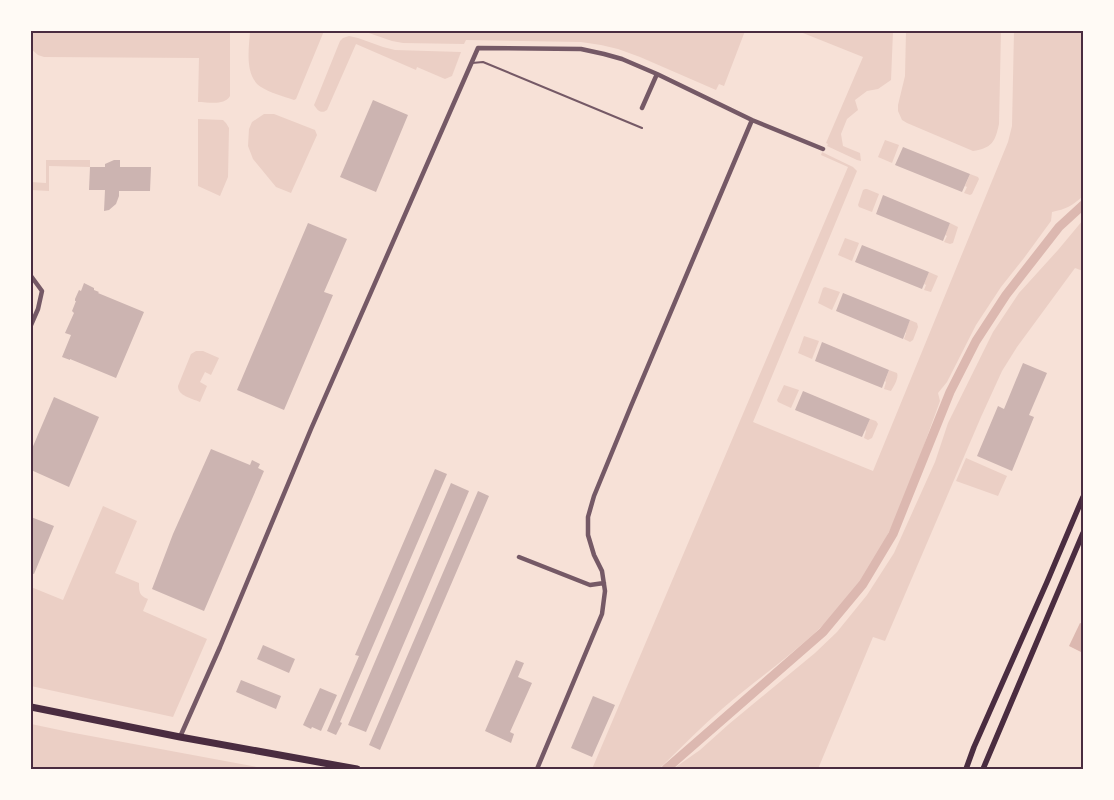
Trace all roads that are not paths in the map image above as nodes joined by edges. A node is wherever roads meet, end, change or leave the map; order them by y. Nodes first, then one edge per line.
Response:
1 (472, 63) junction
2 (657, 74) junction
3 (642, 108) dead end
4 (752, 120) junction
5 (642, 128) dead end
6 (824, 149) dead end
7 (31, 276) edge
8 (31, 325) edge
9 (1083, 497) edge
10 (1083, 533) edge
11 (519, 557) dead end
12 (604, 583) junction
13 (31, 707) edge
14 (180, 737) junction
15 (356, 769) edge
16 (537, 769) edge
17 (966, 769) edge
18 (983, 769) edge

1 - 2 street
1 - 5 lane
1 - 14 street
2 - 3 street
2 - 4 street
4 - 6 street
4 - 12 street
7 - 8 street
9 - 17 main road
10 - 18 main road
11 - 12 street
12 - 16 street
13 - 14 main road
14 - 15 main road

